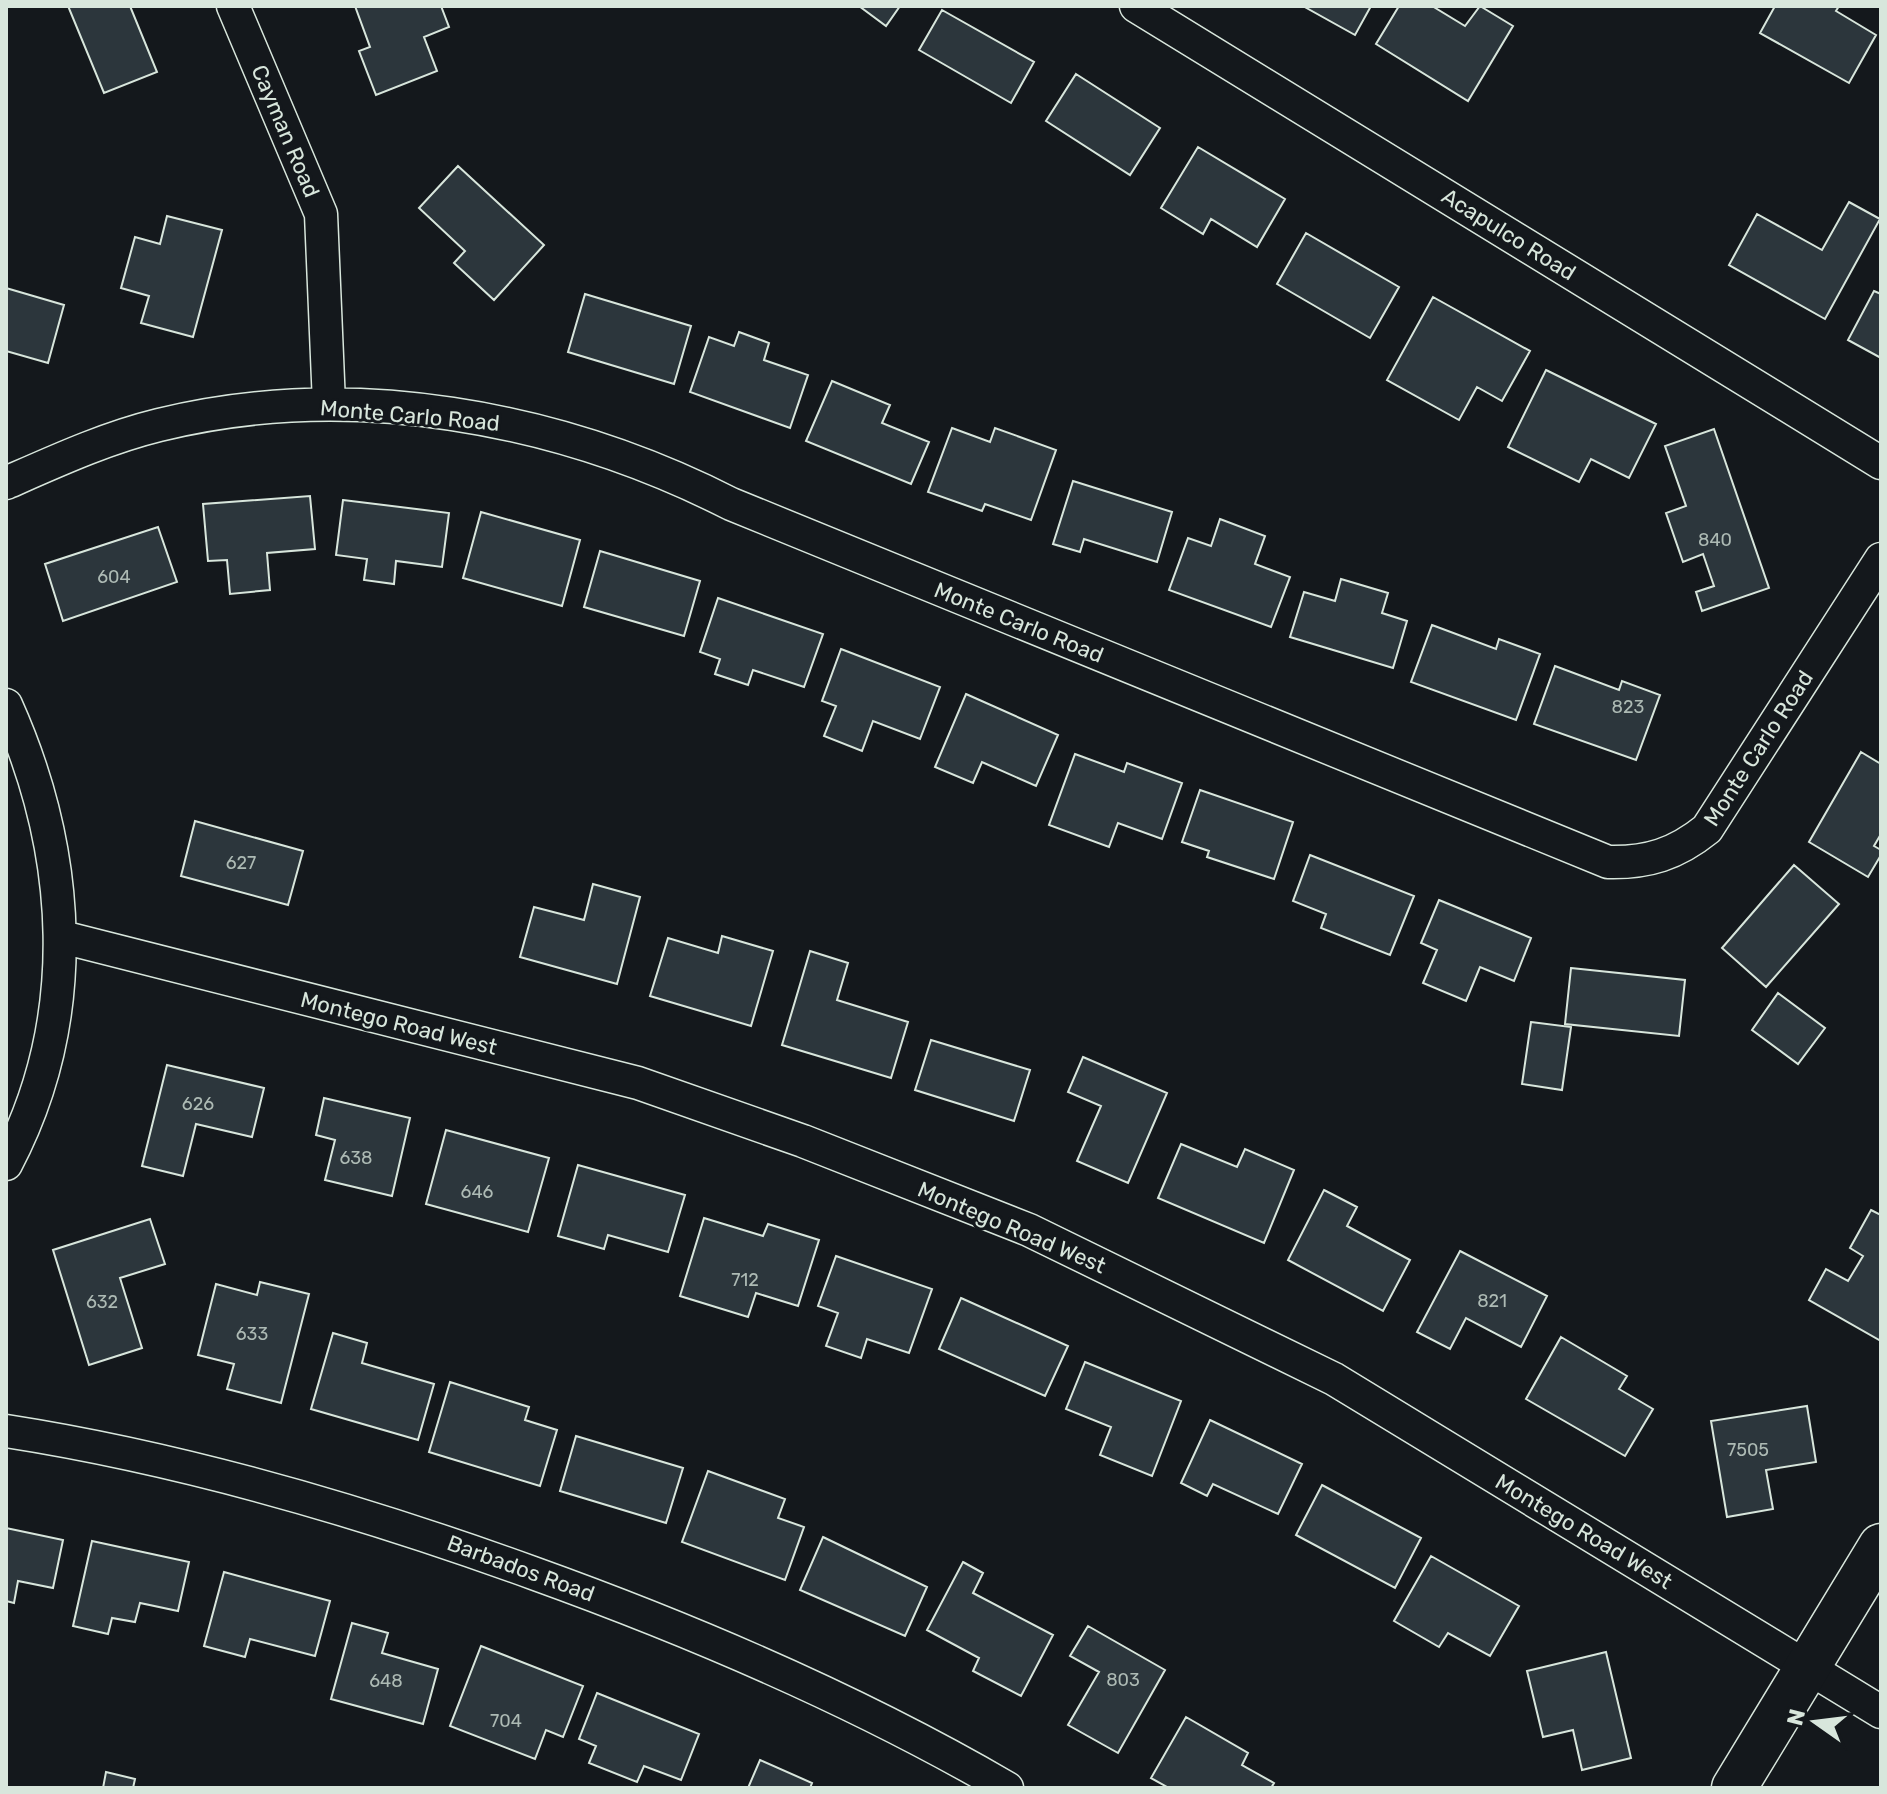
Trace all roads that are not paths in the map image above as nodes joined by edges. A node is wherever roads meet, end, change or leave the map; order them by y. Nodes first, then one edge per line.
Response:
1 (233, 6) edge
2 (1136, 6) edge
3 (329, 404) junction
4 (1881, 463) edge
5 (6, 483) edge
6 (1881, 559) edge
7 (6, 705) edge
8 (62, 937) junction
9 (6, 1164) edge
10 (6, 1431) edge
11 (1881, 1546) edge
12 (1807, 1667) junction
13 (1881, 1712) edge
14 (1007, 1788) edge
15 (1734, 1788) edge

1 - 3 street, Cayman Road
2 - 4 street, Acapulco Road
3 - 5 street, Monte Carlo Road
3 - 6 street, Monte Carlo Road
7 - 8 street
8 - 9 street
8 - 12 street, Montego Road West
10 - 14 street, Barbados Road
11 - 12 street
12 - 13 street, Montego Road West
12 - 15 street

